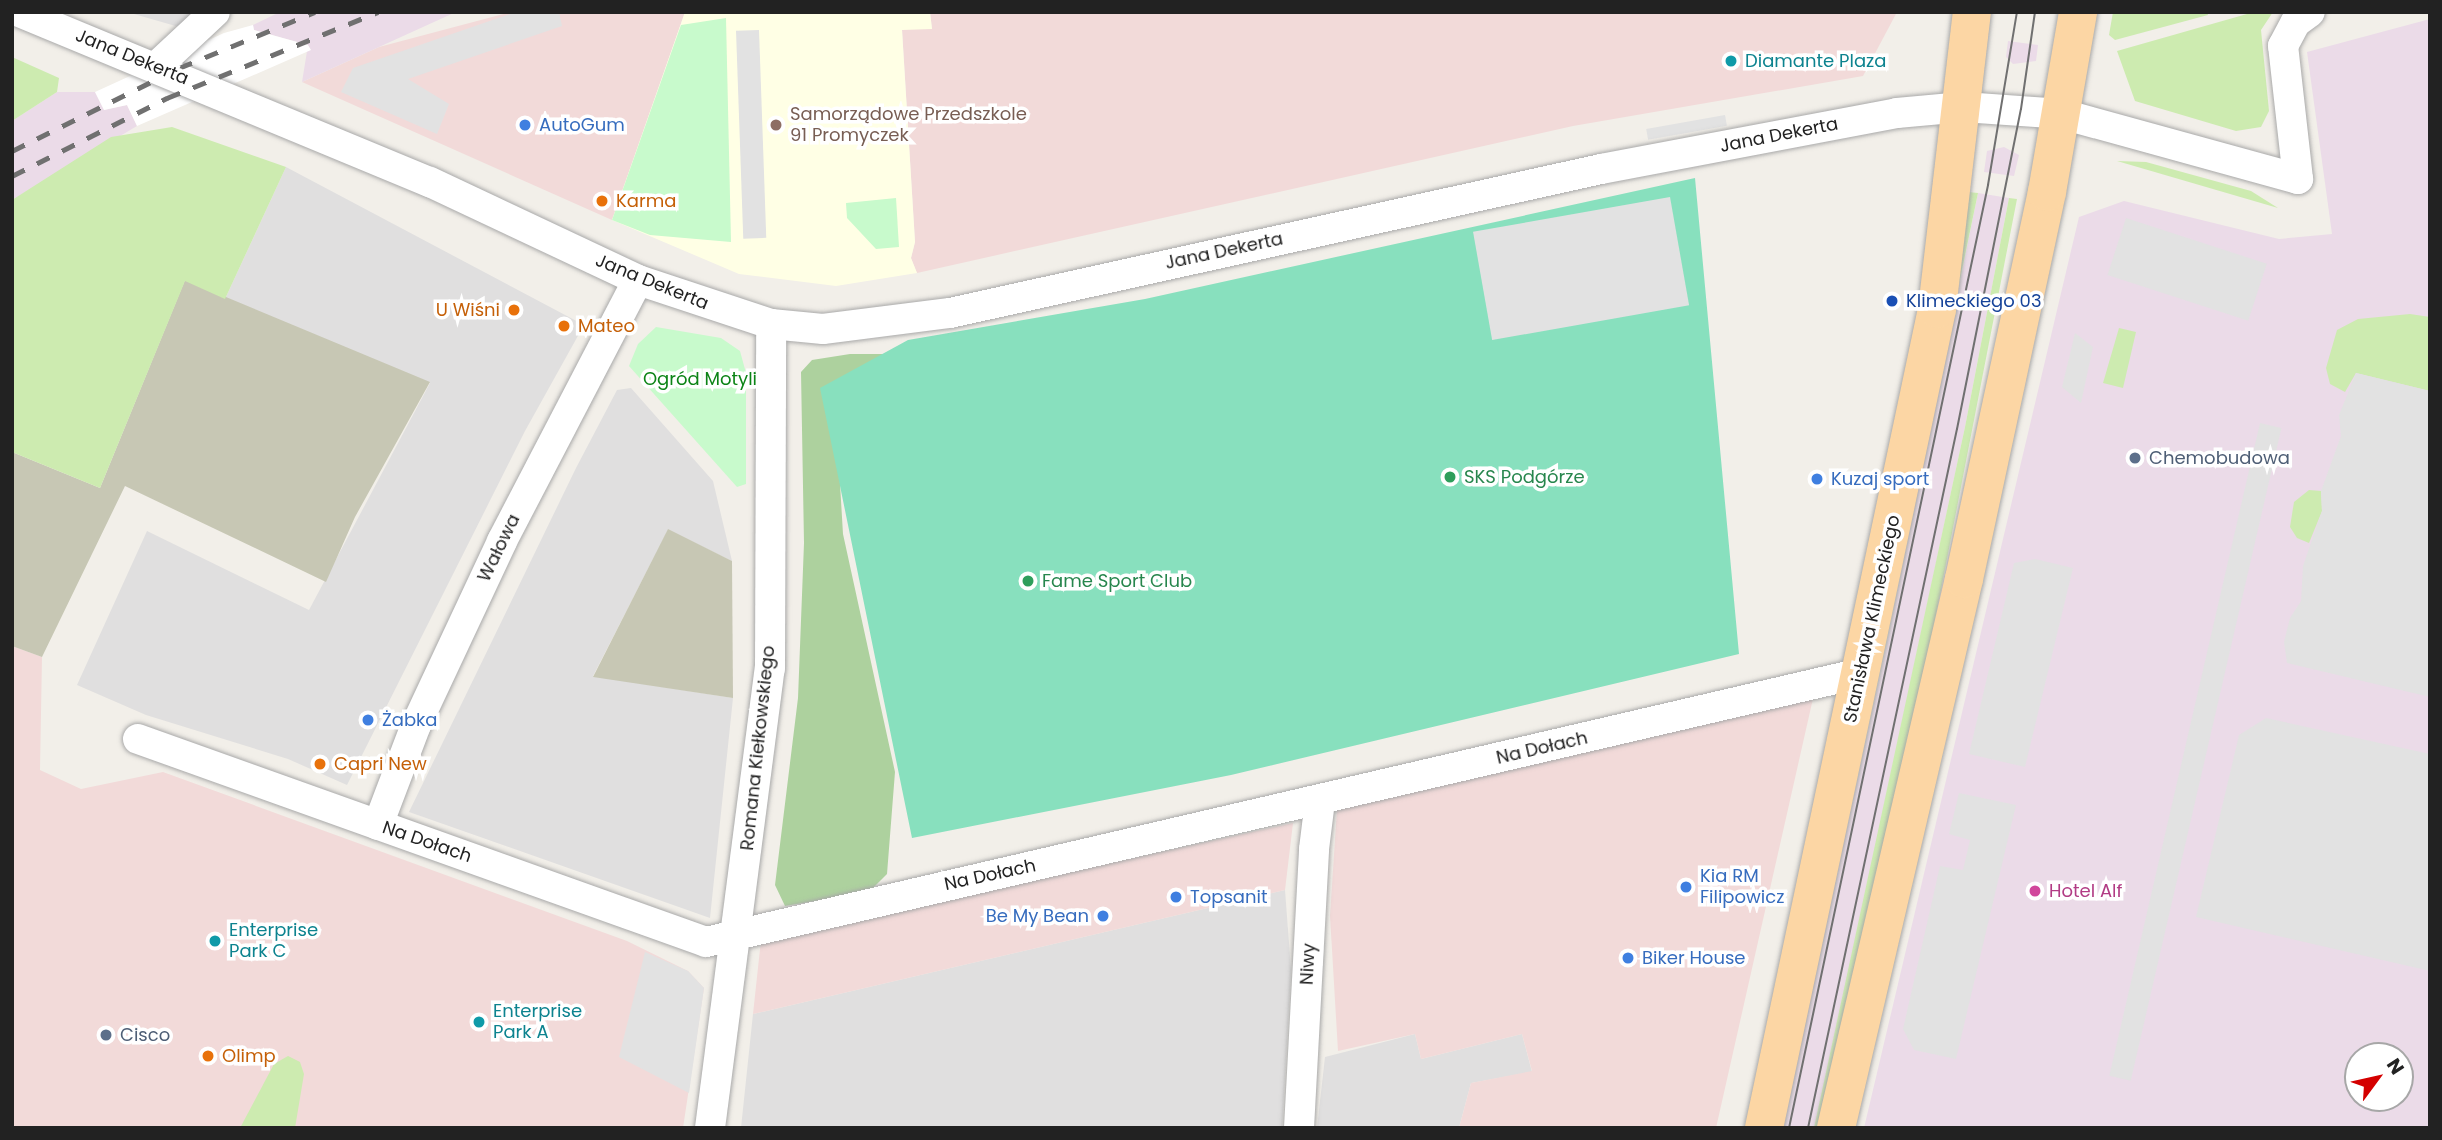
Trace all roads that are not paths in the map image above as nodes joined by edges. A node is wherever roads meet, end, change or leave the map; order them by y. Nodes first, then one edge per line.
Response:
1 (19, 12) edge
2 (215, 12) edge
3 (1972, 12) edge
4 (2078, 12) edge
5 (2310, 12) edge
6 (156, 66) junction
7 (1963, 107) junction
8 (2062, 114) junction
9 (638, 280) junction
10 (771, 324) junction
11 (1861, 673) junction
12 (138, 739) dead end
13 (1320, 801) junction
14 (378, 825) junction
15 (736, 936) junction
16 (710, 1128) edge
17 (1299, 1128) edge
18 (1763, 1128) edge
19 (1836, 1128) edge

1 - 6 street, Jana Dekerta
2 - 6 street
3 - 7 main road, Stanisława Klimeckiego
4 - 8 main road
5 - 8 street, Jana Dekerta
6 - 9 street, Jana Dekerta
7 - 8 street, Jana Dekerta
7 - 10 street, Jana Dekerta
7 - 11 main road, Stanisława Klimeckiego
8 - 19 main road
9 - 10 street, Jana Dekerta
9 - 14 street, Wałowa
10 - 15 street, Romana Kiełkowskiego
11 - 13 street, Na Dołach
11 - 18 main road, Stanisława Klimeckiego
12 - 14 street, Na Dołach
13 - 15 street, Na Dołach
13 - 17 street, Niwy
14 - 15 street, Na Dołach
15 - 16 street, Romana Kiełkowskiego

